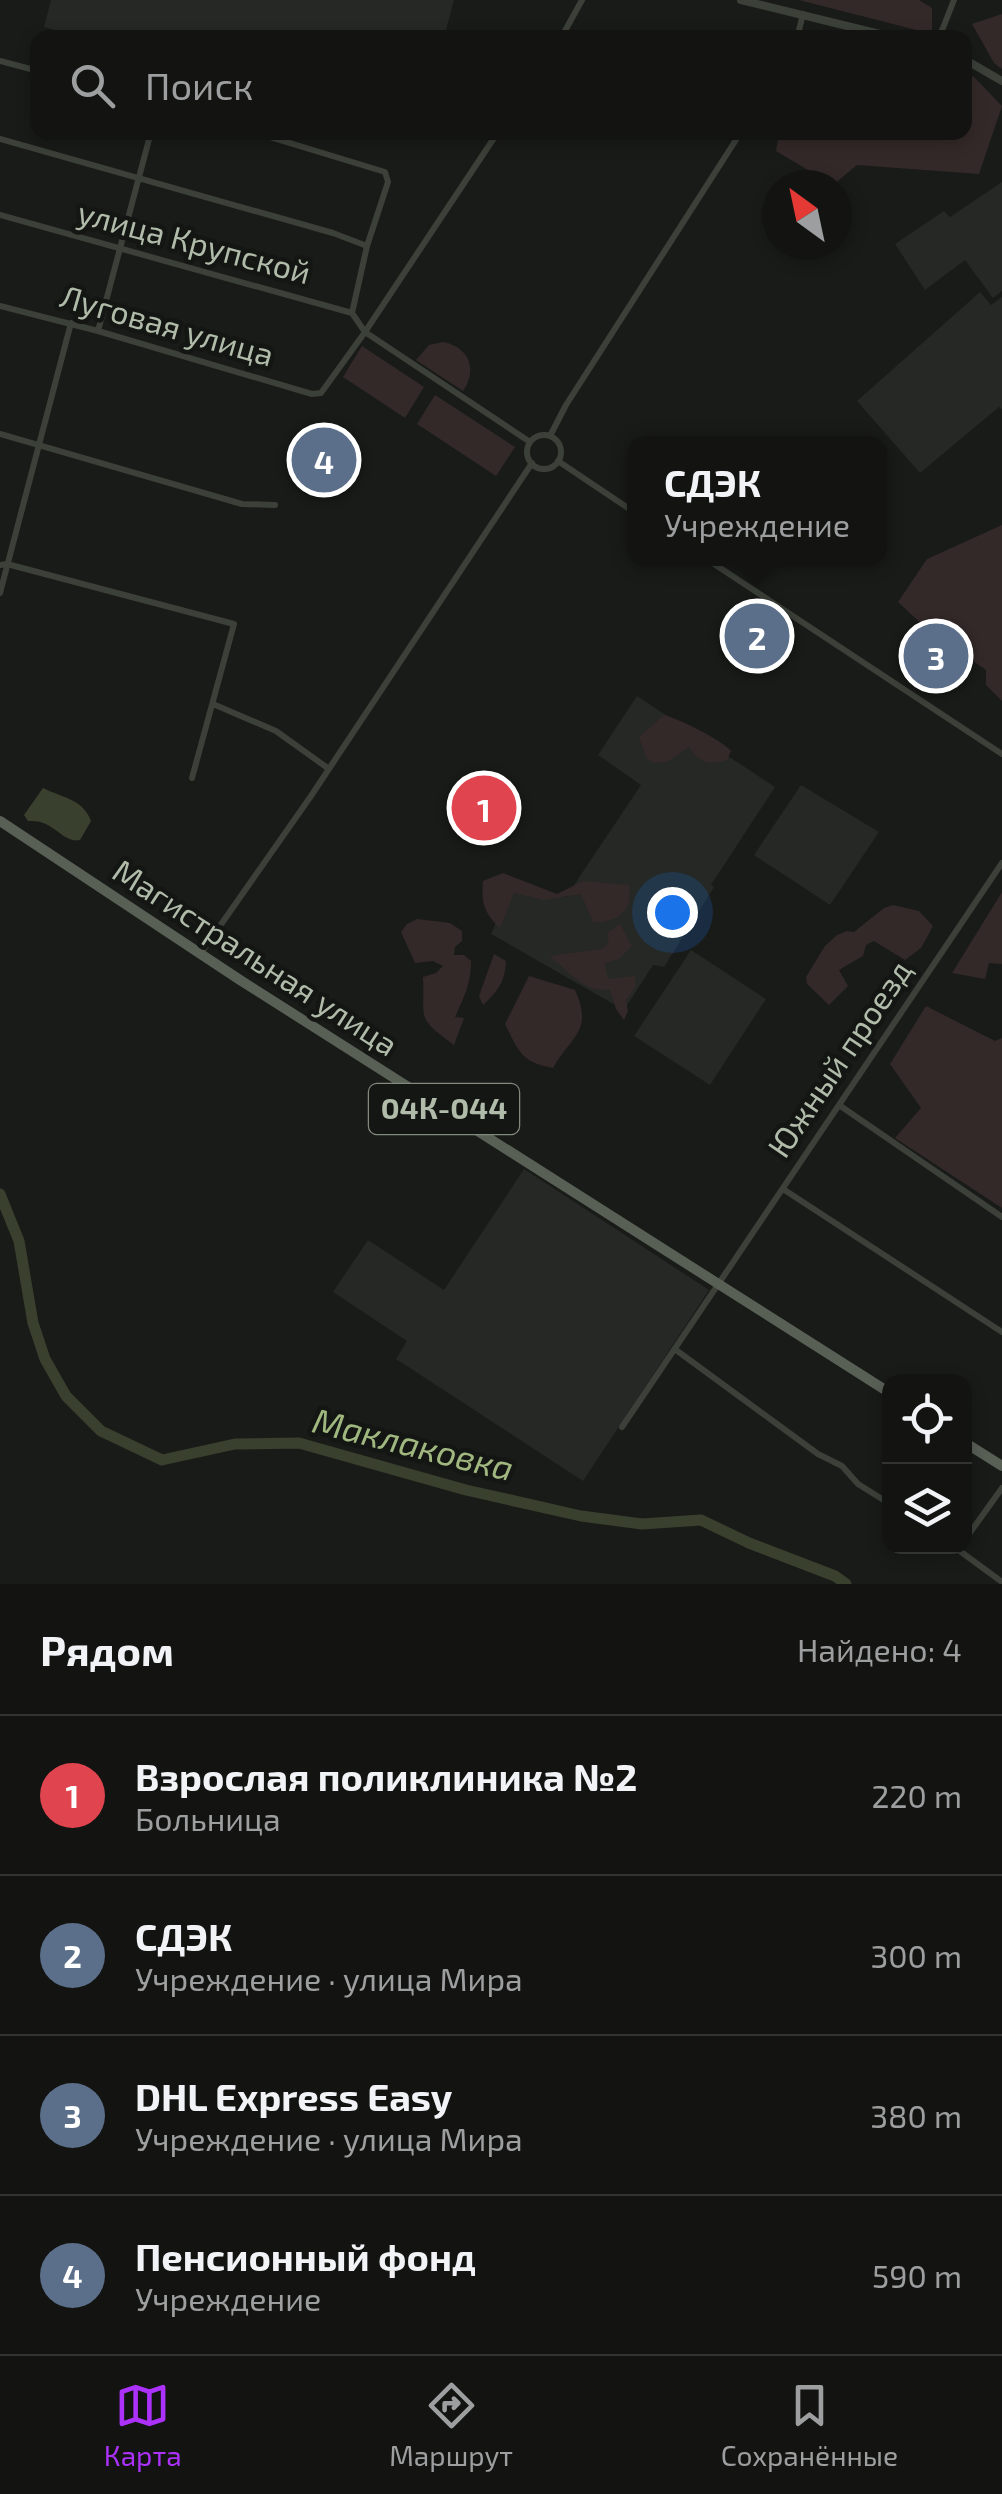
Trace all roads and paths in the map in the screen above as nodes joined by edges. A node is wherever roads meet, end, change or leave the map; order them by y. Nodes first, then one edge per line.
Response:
1 (582, 0) edge
2 (741, 0) edge
3 (954, 0) edge
4 (803, 14) junction
5 (565, 30) edge
6 (799, 30) edge
7 (865, 30) edge
8 (942, 30) edge
9 (0, 61) edge
10 (972, 64) edge
11 (30, 69) edge
12 (1002, 81) edge
13 (0, 139) edge
14 (149, 140) edge
15 (282, 140) edge
16 (493, 140) edge
17 (736, 140) edge
18 (139, 178) junction
19 (0, 215) edge
20 (367, 246) junction
21 (119, 250) junction
22 (0, 306) edge
23 (352, 313) junction
24 (71, 324) junction
25 (98, 331) junction
26 (365, 332) junction
27 (0, 434) edge
28 (550, 436) junction
29 (530, 442) junction
30 (37, 444) junction
31 (558, 461) junction
32 (532, 464) junction
33 (275, 505) dead end
34 (627, 507) edge
35 (3, 565) edge
36 (717, 566) edge
37 (0, 593) edge
38 (213, 704) junction
39 (1002, 754) edge
40 (330, 769) junction
41 (192, 778) dead end
42 (0, 821) edge
43 (1002, 863) edge
44 (201, 953) junction
45 (839, 1105) junction
46 (783, 1189) junction
47 (1002, 1218) edge
48 (721, 1284) junction
49 (1002, 1332) edge
50 (676, 1350) junction
51 (882, 1389) edge
52 (622, 1427) dead end
53 (972, 1447) edge
54 (1002, 1466) edge
55 (1002, 1488) edge
56 (882, 1499) edge
57 (972, 1528) edge
58 (969, 1554) edge
59 (1002, 1582) edge

1 - 5 street
2 - 4 street
3 - 8 street
4 - 6 street
4 - 7 street
9 - 11 street
10 - 12 street
13 - 18 street
14 - 18 street
15 - 20 street
16 - 26 street
17 - 28 street
18 - 20 street
18 - 21 street
19 - 21 street, улица Крупской
20 - 23 street
21 - 23 street, улица Крупской
21 - 25 street
22 - 24 street, Луговая улица
23 - 26 street
24 - 25 street, Луговая улица
24 - 30 street
25 - 26 street, Луговая улица
26 - 29 street
27 - 30 street
28 - 29 street
28 - 31 street
29 - 32 street
30 - 33 street
30 - 35 street
31 - 32 street
31 - 34 street
32 - 40 street
35 - 37 street
35 - 38 street
36 - 39 street
38 - 40 street
38 - 41 street
40 - 44 street
42 - 44 main road, Магистральная улица / 04К-044
43 - 45 street, Южный проезд
44 - 48 main road, Магистральная улица / 04К-044
45 - 46 street, Южный проезд
45 - 47 street
46 - 48 street, Южный проезд
46 - 49 street
48 - 50 street, Южный проезд
48 - 51 main road, Магистральная улица / 04К-044
50 - 52 street, Южный проезд
50 - 56 street
53 - 54 main road
55 - 57 street
58 - 59 street

